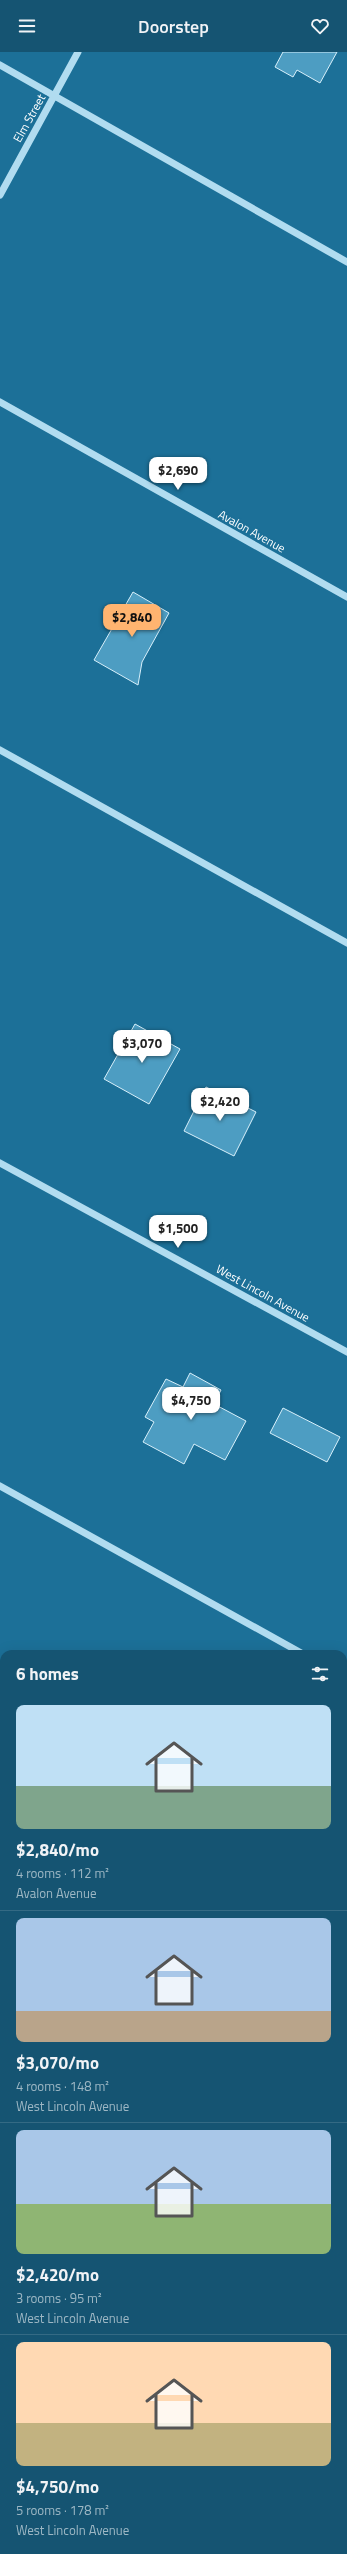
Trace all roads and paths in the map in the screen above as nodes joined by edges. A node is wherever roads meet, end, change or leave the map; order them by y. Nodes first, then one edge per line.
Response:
1 (78, 52) edge
2 (0, 65) edge
3 (54, 96) junction
4 (0, 196) edge
5 (347, 262) edge
6 (0, 402) edge
7 (347, 597) edge
8 (0, 750) edge
9 (347, 943) edge
10 (0, 1163) edge
11 (347, 1352) edge
12 (0, 1486) edge
13 (296, 1650) edge

1 - 3 street, Elm Street
2 - 3 street
3 - 4 street, Elm Street
3 - 5 street
6 - 7 street, Avalon Avenue
8 - 9 street
10 - 11 street, West Lincoln Avenue
12 - 13 street

